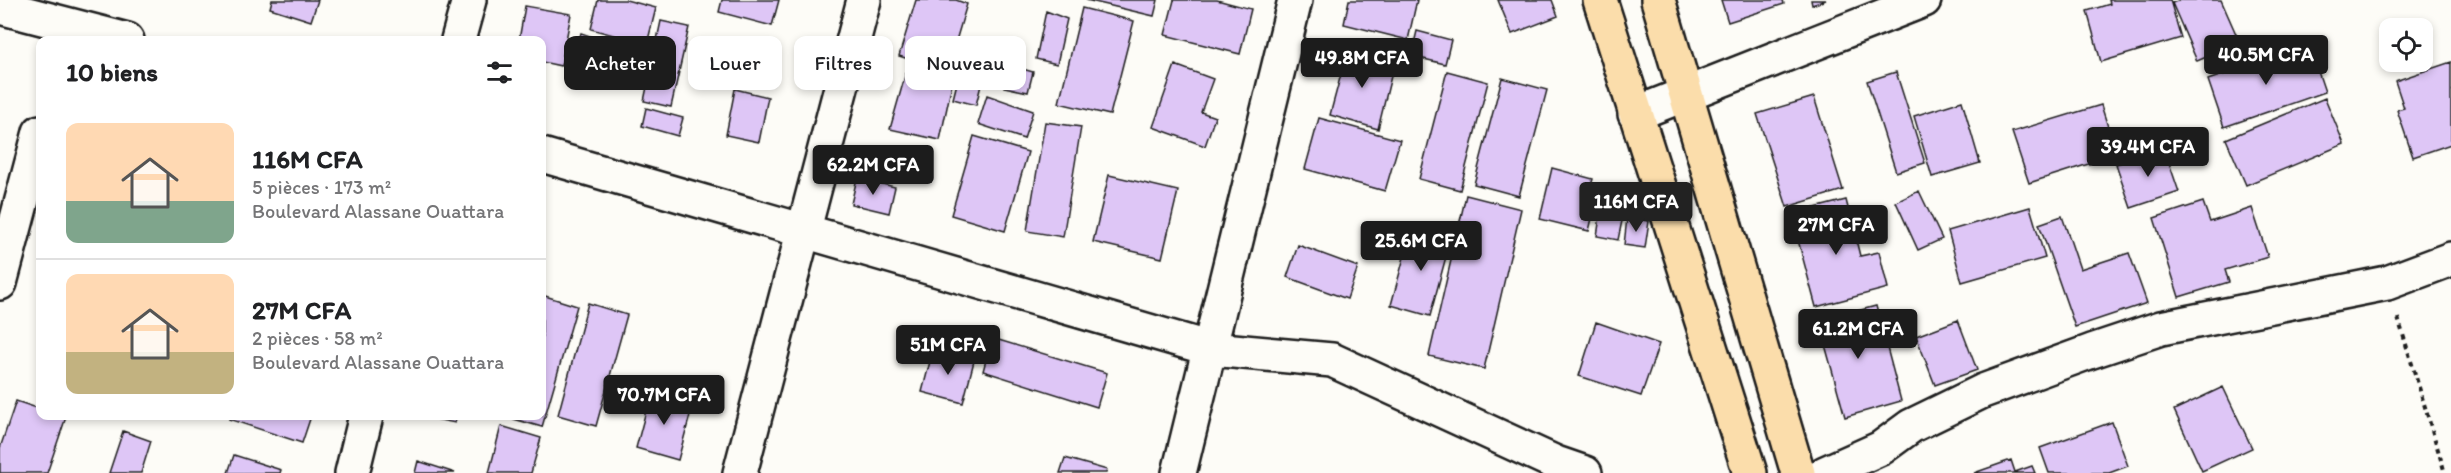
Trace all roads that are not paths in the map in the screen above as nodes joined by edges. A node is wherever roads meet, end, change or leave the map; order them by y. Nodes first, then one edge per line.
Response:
1 (469, 0) edge
2 (864, 0) edge
3 (1295, 0) edge
4 (1600, 0) edge
5 (1658, 0) edge
6 (1924, 0) edge
7 (0, 7) edge
8 (70, 22) edge
9 (115, 36) edge
10 (459, 36) edge
11 (1687, 94) junction
12 (1635, 114) junction
13 (36, 147) edge
14 (546, 156) edge
15 (804, 230) junction
16 (2451, 259) edge
17 (0, 284) edge
18 (1211, 349) junction
19 (365, 420) edge
20 (1565, 470) edge
21 (352, 473) edge
22 (740, 473) edge
23 (1179, 473) edge
24 (1750, 473) edge
25 (1798, 473) edge
26 (1825, 473) edge

1 - 10 street
2 - 15 street
3 - 18 street
4 - 12 main road
5 - 11 main road
6 - 11 street
7 - 8 street
8 - 9 street
11 - 12 street
11 - 25 main road
12 - 24 main road
13 - 17 street
14 - 15 street
15 - 18 street
15 - 22 street
16 - 26 street
18 - 20 street
18 - 23 street
19 - 21 street

